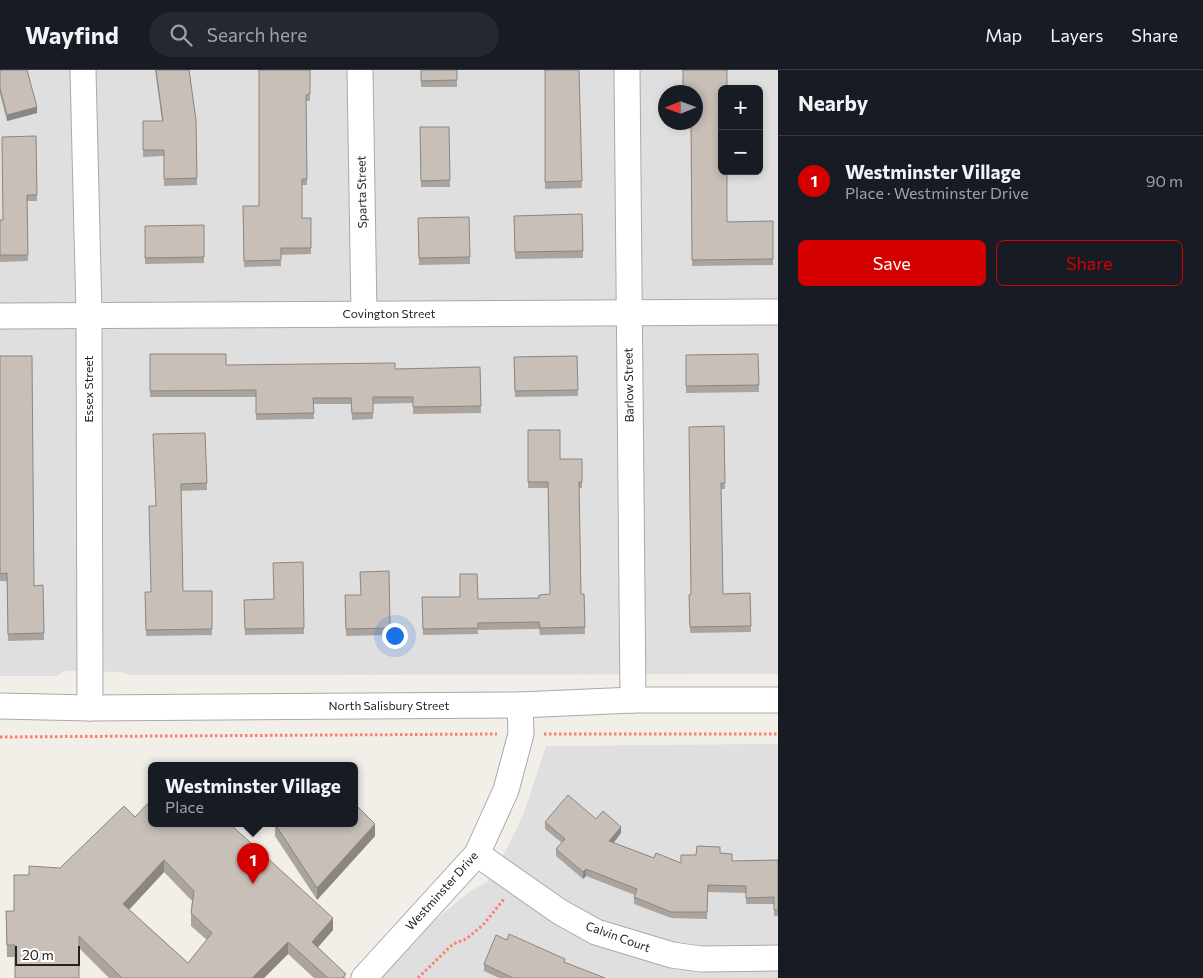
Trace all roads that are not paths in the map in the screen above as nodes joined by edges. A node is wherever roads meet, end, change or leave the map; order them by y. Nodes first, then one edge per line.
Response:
1 (83, 70) edge
2 (360, 70) edge
3 (627, 70) edge
4 (628, 312) junction
5 (778, 312) edge
6 (364, 314) junction
7 (89, 315) junction
8 (0, 316) edge
9 (634, 700) junction
10 (778, 700) edge
11 (520, 705) junction
12 (0, 706) edge
13 (90, 708) junction
14 (477, 854) junction
15 (778, 958) edge
16 (364, 978) edge

1 - 7 street, Essex Street
2 - 6 street, Sparta Street
3 - 4 street, Barlow Street
4 - 5 street, Covington Street
4 - 6 street, Covington Street
4 - 9 street, Barlow Street
6 - 7 street, Covington Street
7 - 8 street, Covington Street
7 - 13 street, Essex Street
9 - 10 street, North Salisbury Street
9 - 11 street, North Salisbury Street
11 - 13 street, North Salisbury Street
11 - 14 street, Westminster Drive
12 - 13 street, North Salisbury Street
14 - 15 street, Calvin Court
14 - 16 street, Westminster Drive

